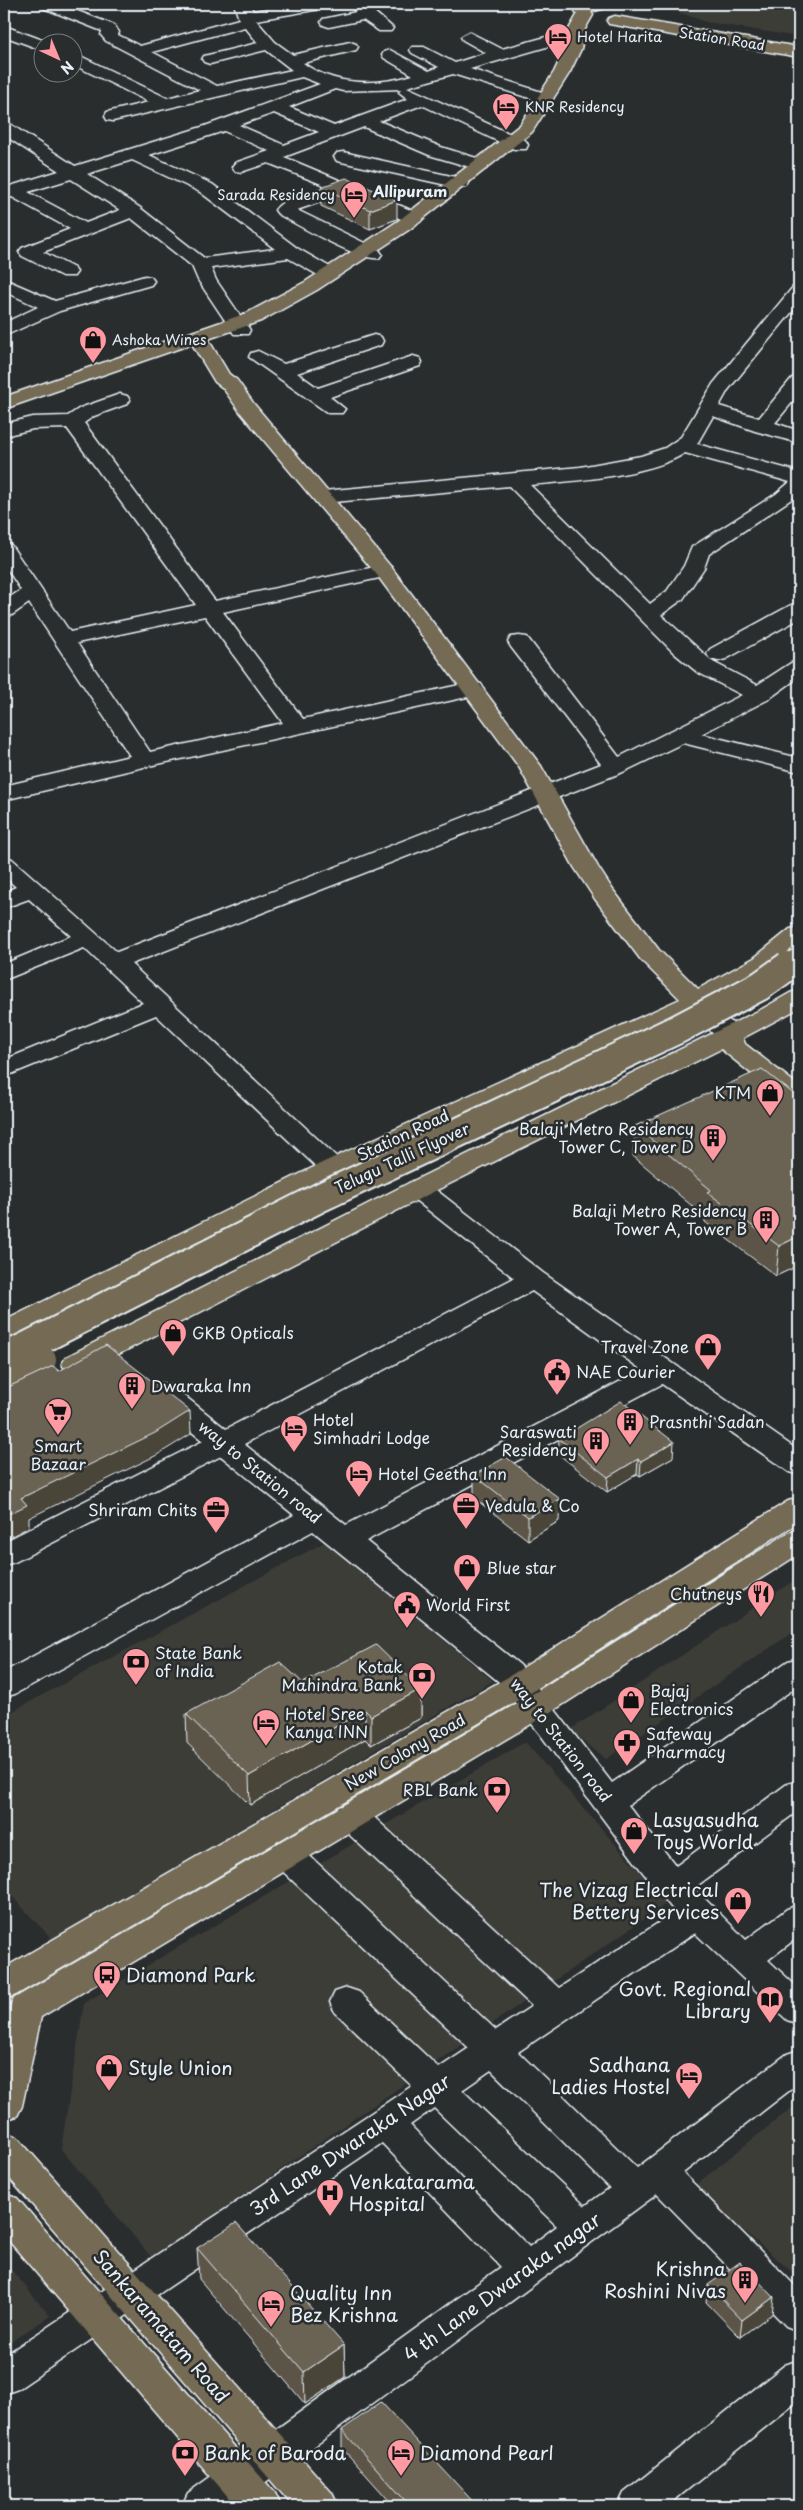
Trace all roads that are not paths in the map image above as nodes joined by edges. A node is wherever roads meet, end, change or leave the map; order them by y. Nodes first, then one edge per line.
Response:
1 (46, 4) edge
2 (320, 4) edge
3 (361, 9) edge
4 (586, 9) edge
5 (615, 9) edge
6 (245, 14) edge
7 (329, 22) dead end
8 (385, 28) dead end
9 (4, 30) edge
10 (575, 34) junction
11 (504, 35) dead end
12 (469, 37) dead end
13 (32, 41) edge
14 (799, 43) edge
15 (269, 44) junction
16 (350, 47) dead end
17 (524, 47) junction
18 (418, 50) dead end
19 (139, 51) junction
20 (799, 52) edge
21 (500, 54) junction
22 (390, 56) dead end
23 (210, 59) dead end
24 (290, 61) junction
25 (457, 61) junction
26 (82, 62) edge
27 (304, 72) junction
28 (428, 77) junction
29 (333, 84) junction
30 (394, 86) junction
31 (215, 91) junction
32 (545, 98) junction
33 (423, 99) junction
34 (164, 103) junction
35 (277, 108) junction
36 (113, 116) dead end
37 (364, 121) junction
38 (227, 126) junction
39 (333, 132) junction
40 (8, 135) edge
41 (515, 143) junction
42 (134, 154) junction
43 (277, 155) junction
44 (342, 157) dead end
45 (480, 166) junction
46 (241, 167) dead end
47 (75, 173) junction
48 (460, 183) junction
49 (345, 188) junction
50 (9, 193) edge
51 (132, 211) junction
52 (414, 218) junction
53 (85, 230) junction
54 (290, 252) junction
55 (369, 252) junction
56 (200, 264) junction
57 (68, 272) dead end
58 (329, 274) junction
59 (145, 281) dead end
60 (4, 284) edge
61 (799, 291) edge
62 (53, 308) junction
63 (243, 325) junction
64 (4, 330) edge
65 (207, 338) junction
66 (374, 341) dead end
67 (258, 357) dead end
68 (414, 362) dead end
69 (282, 371) junction
70 (799, 382) edge
71 (316, 395) junction
72 (120, 400) dead end
73 (4, 403) edge
74 (707, 408) junction
75 (335, 409) dead end
76 (4, 410) edge
77 (73, 422) junction
78 (762, 427) junction
79 (4, 430) edge
80 (799, 437) edge
81 (683, 446) junction
82 (799, 478) edge
83 (514, 480) junction
84 (799, 484) edge
85 (323, 497) junction
86 (4, 549) edge
87 (384, 571) junction
88 (32, 592) junction
89 (211, 608) junction
90 (4, 610) edge
91 (799, 610) edge
92 (649, 614) junction
93 (65, 640) junction
94 (520, 642) dead end
95 (718, 654) dead end
96 (799, 668) edge
97 (473, 689) junction
98 (759, 694) junction
99 (298, 728) junction
100 (683, 736) junction
101 (144, 760) junction
102 (799, 765) edge
103 (615, 767) junction
104 (4, 794) edge
105 (547, 795) junction
106 (4, 864) edge
107 (31, 889) junction
108 (4, 901) edge
109 (799, 934) edge
110 (86, 939) junction
111 (799, 959) edge
112 (114, 962) junction
113 (4, 973) edge
114 (799, 982) edge
115 (799, 998) edge
116 (696, 1001) junction
117 (159, 1005) junction
118 (730, 1035) junction
119 (4, 1069) edge
120 (799, 1082) edge
121 (799, 1099) edge
122 (333, 1168) junction
123 (418, 1188) junction
124 (534, 1279) junction
125 (4, 1332) edge
126 (4, 1358) edge
127 (125, 1363) junction
128 (663, 1371) junction
129 (4, 1379) edge
130 (4, 1400) edge
131 (223, 1443) junction
132 (799, 1465) edge
133 (799, 1508) edge
134 (315, 1517) junction
135 (345, 1540) junction
136 (799, 1540) edge
137 (4, 1555) edge
138 (799, 1669) edge
139 (4, 1686) edge
140 (528, 1696) junction
141 (799, 1793) edge
142 (608, 1802) junction
143 (351, 1816) junction
144 (286, 1854) junction
145 (673, 1886) junction
146 (697, 1914) junction
147 (799, 1918) edge
148 (745, 1959) junction
149 (11, 1993) edge
150 (347, 2002) dead end
151 (556, 2007) junction
152 (799, 2010) edge
153 (493, 2049) junction
154 (799, 2064) edge
155 (437, 2086) junction
156 (4, 2106) edge
157 (384, 2122) junction
158 (4, 2147) edge
159 (647, 2181) junction
160 (4, 2209) edge
161 (583, 2228) junction
162 (527, 2269) junction
163 (131, 2291) junction
164 (95, 2315) junction
165 (799, 2316) edge
166 (4, 2377) edge
167 (799, 2378) edge
168 (273, 2455) junction
169 (250, 2493) edge
170 (202, 2506) edge
171 (318, 2506) edge
172 (638, 2506) edge

1 - 19 street
2 - 6 street
3 - 7 street
3 - 8 street
4 - 5 main road
4 - 10 main road
5 - 14 main road, Station Road
5 - 20 main road, Station Road
5 - 41 main road
6 - 15 street
6 - 19 street
9 - 13 street
10 - 17 street
10 - 32 main road
11 - 17 street
12 - 21 street
15 - 23 street
15 - 24 street
16 - 24 street
17 - 21 street
18 - 25 street
19 - 31 street
21 - 25 street
22 - 28 street
24 - 27 street
25 - 28 street
25 - 32 street
26 - 34 street
27 - 29 street
27 - 31 street
28 - 30 street
29 - 30 street
29 - 35 street
30 - 33 street
31 - 34 street
32 - 41 main road
33 - 37 street
33 - 41 street
34 - 36 street
35 - 38 street
35 - 39 street
37 - 39 street
37 - 45 street
38 - 42 street
38 - 43 street
39 - 43 street
40 - 47 street
41 - 45 main road
41 - 55 main road
42 - 47 street
42 - 54 street
43 - 46 street
43 - 49 street
44 - 48 street
45 - 48 main road
47 - 50 street
47 - 51 street
48 - 52 main road
49 - 52 street
49 - 55 street
50 - 53 street
51 - 53 street
51 - 56 street
52 - 55 main road
53 - 57 street
54 - 56 street
54 - 58 street
55 - 58 main road
55 - 63 main road
56 - 63 street
58 - 63 main road
59 - 62 street
60 - 62 street
61 - 74 street
62 - 64 street
63 - 65 main road
65 - 73 main road
65 - 76 main road
65 - 85 main road
66 - 69 street
67 - 69 street
68 - 71 street
69 - 71 street
70 - 78 street
71 - 75 street
72 - 77 street
74 - 78 street
74 - 81 street
77 - 79 street
77 - 89 street
78 - 80 street
81 - 82 street
81 - 83 street
83 - 85 street
83 - 92 street
84 - 92 street
85 - 87 main road
86 - 88 street
87 - 89 street
87 - 97 main road
88 - 90 street
88 - 93 street
89 - 93 street
89 - 99 street
91 - 95 street
92 - 98 street
93 - 101 street
94 - 103 street
96 - 98 street
97 - 99 street
97 - 105 main road
98 - 100 street
99 - 101 street
100 - 102 street
100 - 103 street
101 - 104 street
103 - 105 street
105 - 112 street
105 - 116 main road
106 - 107 street
107 - 108 street
107 - 110 street
109 - 116 main road, Station Road
110 - 112 street
110 - 113 street
111 - 126 main road, Telugu Talli Flyover, bridge
112 - 117 street
114 - 129 main road, Telugu Talli Flyover, bridge
115 - 118 main road
116 - 118 street
116 - 122 main road, Station Road
117 - 119 street
117 - 122 street
118 - 120 main road
118 - 121 main road
118 - 123 main road
122 - 125 main road, Station Road
123 - 124 street
123 - 127 main road
124 - 128 street
124 - 131 street
127 - 130 main road
127 - 131 street, way to Station road
128 - 132 street
128 - 135 street
131 - 134 street, way to Station road
131 - 137 street
133 - 140 main road, New Colony Road
134 - 135 street, way to Station road
134 - 139 street
135 - 140 street, way to Station road
136 - 140 main road, New Colony Road
138 - 142 street
140 - 142 street, way to Station road
140 - 143 main road, New Colony Road
140 - 149 main road, New Colony Road
141 - 145 street
142 - 145 street, way to Station road
143 - 144 main road, New Colony Road
143 - 151 street
144 - 149 main road, New Colony Road
144 - 153 street
145 - 146 street, way to Station road
146 - 148 street, way to Station road
146 - 151 street, 3rd Lane Dwaraka Nagar
147 - 148 street
148 - 152 street, way to Station road
149 - 156 main road
150 - 155 street
151 - 153 street, 3rd Lane Dwaraka Nagar
153 - 155 street, 3rd Lane Dwaraka Nagar
153 - 159 street
154 - 159 street, 4 th Lane Dwaraka nagar
155 - 157 street, 3rd Lane Dwaraka Nagar
155 - 161 street
157 - 162 street
157 - 163 street, 3rd Lane Dwaraka Nagar
158 - 163 main road, Sankaramatam Road
159 - 161 street, 4 th Lane Dwaraka nagar
159 - 165 street
160 - 164 main road
161 - 162 street, 4 th Lane Dwaraka nagar
162 - 168 street, 4 th Lane Dwaraka nagar
163 - 164 street, 3rd Lane Dwaraka Nagar
163 - 168 main road, Sankaramatam Road
164 - 166 street, 3rd Lane Dwaraka Nagar
164 - 169 main road
167 - 172 street
168 - 169 street, 4 th Lane Dwaraka nagar
168 - 171 main road, Sankaramatam Road
169 - 170 street, 4 th Lane Dwaraka nagar

